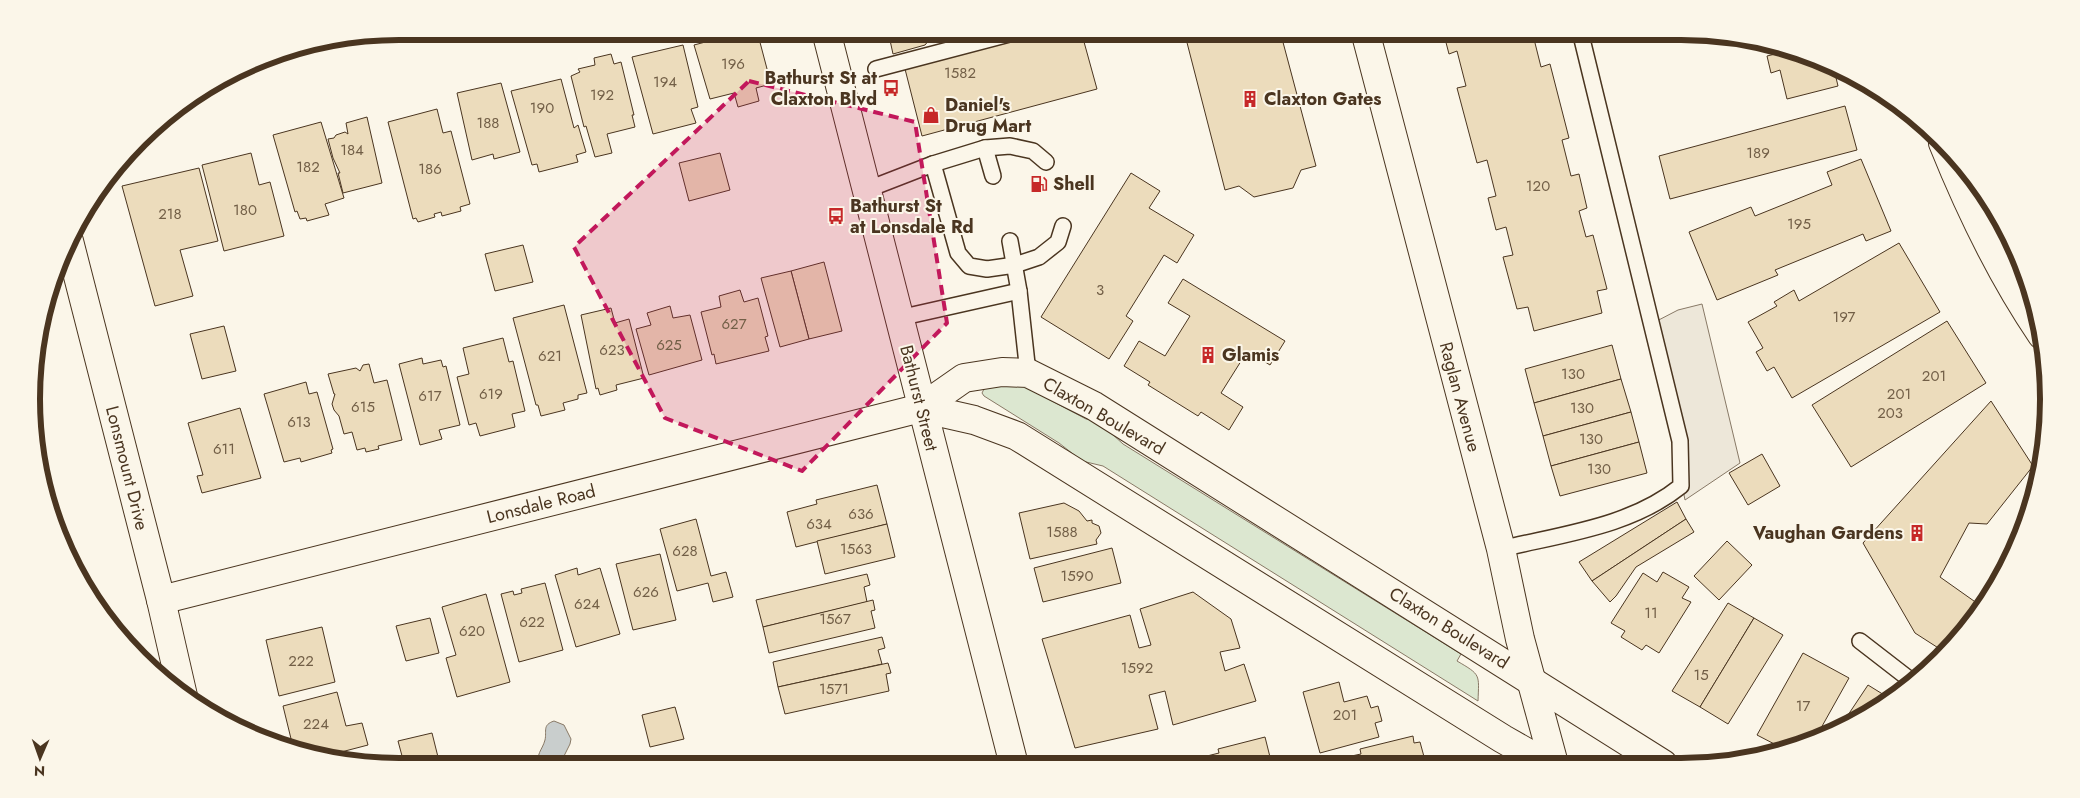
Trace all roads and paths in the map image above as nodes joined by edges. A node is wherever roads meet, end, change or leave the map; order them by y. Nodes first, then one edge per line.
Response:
1 (828, 40) edge
2 (988, 40) edge
3 (1367, 40) edge
4 (1582, 40) edge
5 (876, 70) dead end
6 (986, 148) junction
7 (1950, 161) edge
8 (1046, 162) dead end
9 (933, 164) junction
10 (993, 176) dead end
11 (866, 190) junction
12 (1063, 226) dead end
13 (1010, 241) dead end
14 (72, 252) edge
15 (1015, 265) junction
16 (1019, 291) junction
17 (899, 318) junction
18 (2031, 319) edge
19 (1028, 373) junction
20 (921, 408) junction
21 (1501, 549) junction
22 (161, 600) junction
23 (1860, 641) dead end
24 (1908, 678) edge
25 (1530, 679) junction
26 (180, 684) edge
27 (1012, 758) edge
28 (1537, 758) edge
29 (1552, 758) edge
30 (1654, 758) edge

1 - 11 street, Bathurst Street
2 - 5 lane
3 - 21 street, Raglan Avenue
4 - 21 lane
6 - 8 lane
6 - 9 lane
6 - 10 lane
7 - 18 street
9 - 11 lane
9 - 15 lane
11 - 17 street, Bathurst Street
12 - 15 lane
13 - 15 lane
14 - 22 street, Lonsmount Drive
15 - 16 lane
16 - 17 lane
16 - 19 lane
17 - 20 street, Bathurst Street
19 - 20 street, Claxton Boulevard
19 - 25 street, Claxton Boulevard
20 - 22 street, Lonsdale Road
20 - 27 street, Bathurst Street
20 - 28 street
21 - 25 street, Raglan Avenue
22 - 26 street, Lonsmount Drive
23 - 24 lane
25 - 29 street, Raglan Avenue
25 - 30 street, Claxton Boulevard

